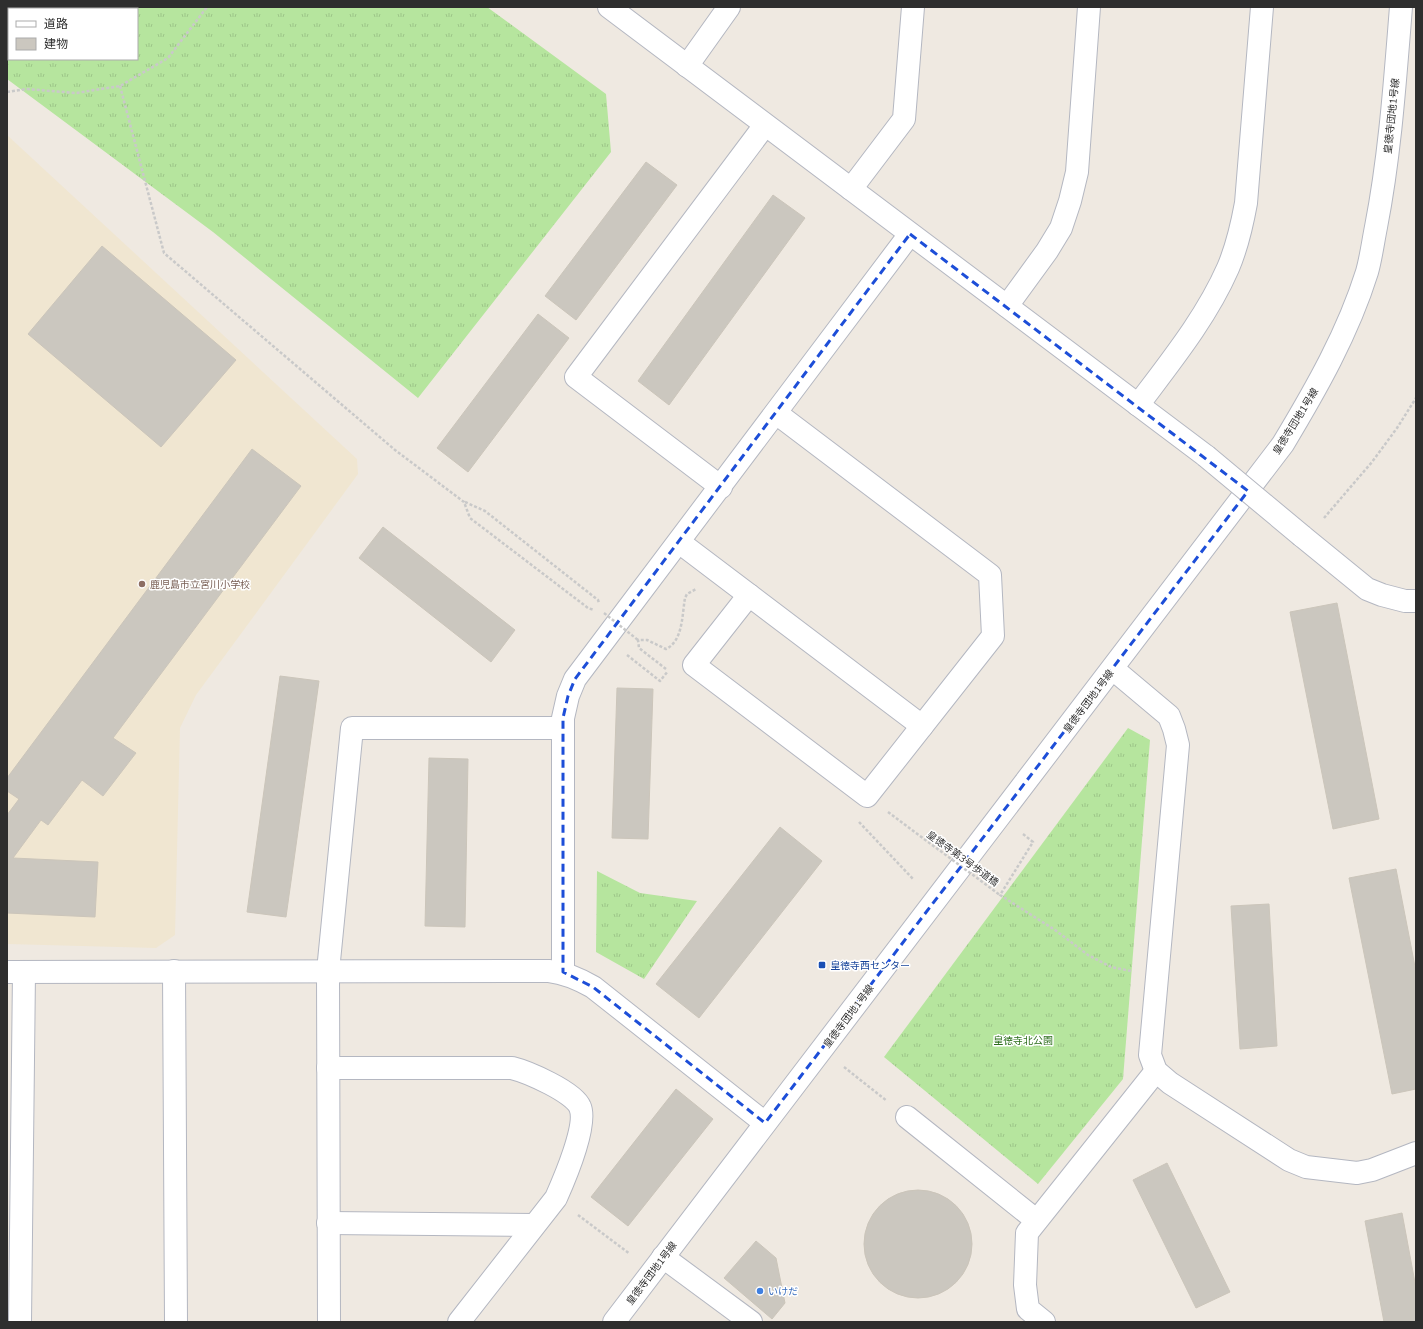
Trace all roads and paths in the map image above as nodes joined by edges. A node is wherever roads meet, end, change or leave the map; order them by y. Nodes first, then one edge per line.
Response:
1 (92, 7) edge
2 (121, 7) edge
3 (207, 7) edge
4 (609, 7) edge
5 (729, 7) edge
6 (913, 7) edge
7 (1089, 7) edge
8 (1262, 7) edge
9 (1400, 7) edge
10 (687, 66) junction
11 (120, 86) junction
12 (7, 92) edge
13 (765, 125) junction
14 (851, 189) junction
15 (910, 234) junction
16 (1007, 306) junction
17 (1416, 398) edge
18 (1138, 405) junction
19 (776, 413) junction
20 (720, 486) junction
21 (464, 502) junction
22 (1323, 520) dead end
23 (679, 542) junction
24 (749, 595) junction
25 (598, 600) dead end
26 (1416, 601) edge
27 (588, 608) dead end
28 (604, 612) dead end
29 (638, 640) junction
30 (666, 649) dead end
31 (624, 652) dead end
32 (1113, 669) junction
33 (922, 726) junction
34 (563, 728) junction
35 (866, 796) junction
36 (858, 822) dead end
37 (1023, 834) dead end
38 (914, 880) dead end
39 (1000, 896) junction
40 (174, 971) junction
41 (328, 971) junction
42 (16, 972) edge
43 (563, 972) junction
44 (1134, 972) dead end
45 (844, 1067) dead end
46 (328, 1068) junction
47 (1156, 1071) junction
48 (908, 1117) joint
49 (765, 1123) junction
50 (1416, 1153) edge
51 (573, 1212) dead end
52 (1036, 1220) junction
53 (328, 1223) junction
54 (534, 1225) junction
55 (630, 1254) dead end
56 (664, 1257) junction
57 (749, 1321) edge
58 (20, 1322) edge
59 (176, 1322) edge
60 (329, 1322) edge
61 (459, 1322) edge
62 (614, 1322) edge
63 (1044, 1322) edge

1 - 2 street
3 - 11 path
4 - 10 street
5 - 10 street
6 - 14 street
7 - 16 street
8 - 18 street
9 - 32 street, 皇徳寺団地1号線
10 - 13 street
11 - 12 path
11 - 21 path
13 - 14 street
13 - 20 street
14 - 15 street
15 - 16 street
15 - 19 street
16 - 18 street
17 - 22 path
18 - 26 street, bridge
19 - 20 street
19 - 33 street
20 - 23 street
21 - 25 path
21 - 27 path
23 - 24 street
23 - 34 street
24 - 33 street
24 - 35 street
28 - 29 path, bridge
29 - 30 path
29 - 31 path
32 - 47 street
32 - 49 street, 皇徳寺団地1号線
33 - 35 street
34 - 41 street
34 - 43 street
35 - 39 path, 皇徳寺第3号歩道橋, bridge
36 - 38 path
37 - 39 path
39 - 44 path, 皇徳寺第3号歩道橋
40 - 41 street
40 - 42 street
40 - 59 street
41 - 43 street
41 - 46 street
42 - 58 street
43 - 49 street
45 - 48 path
46 - 53 street
46 - 54 street
47 - 50 street
47 - 52 street
48 - 52 street
49 - 56 street, 皇徳寺団地1号線
51 - 55 path
52 - 63 street
53 - 54 street
53 - 60 street
54 - 61 street
56 - 57 street
56 - 62 street, 皇徳寺団地1号線

